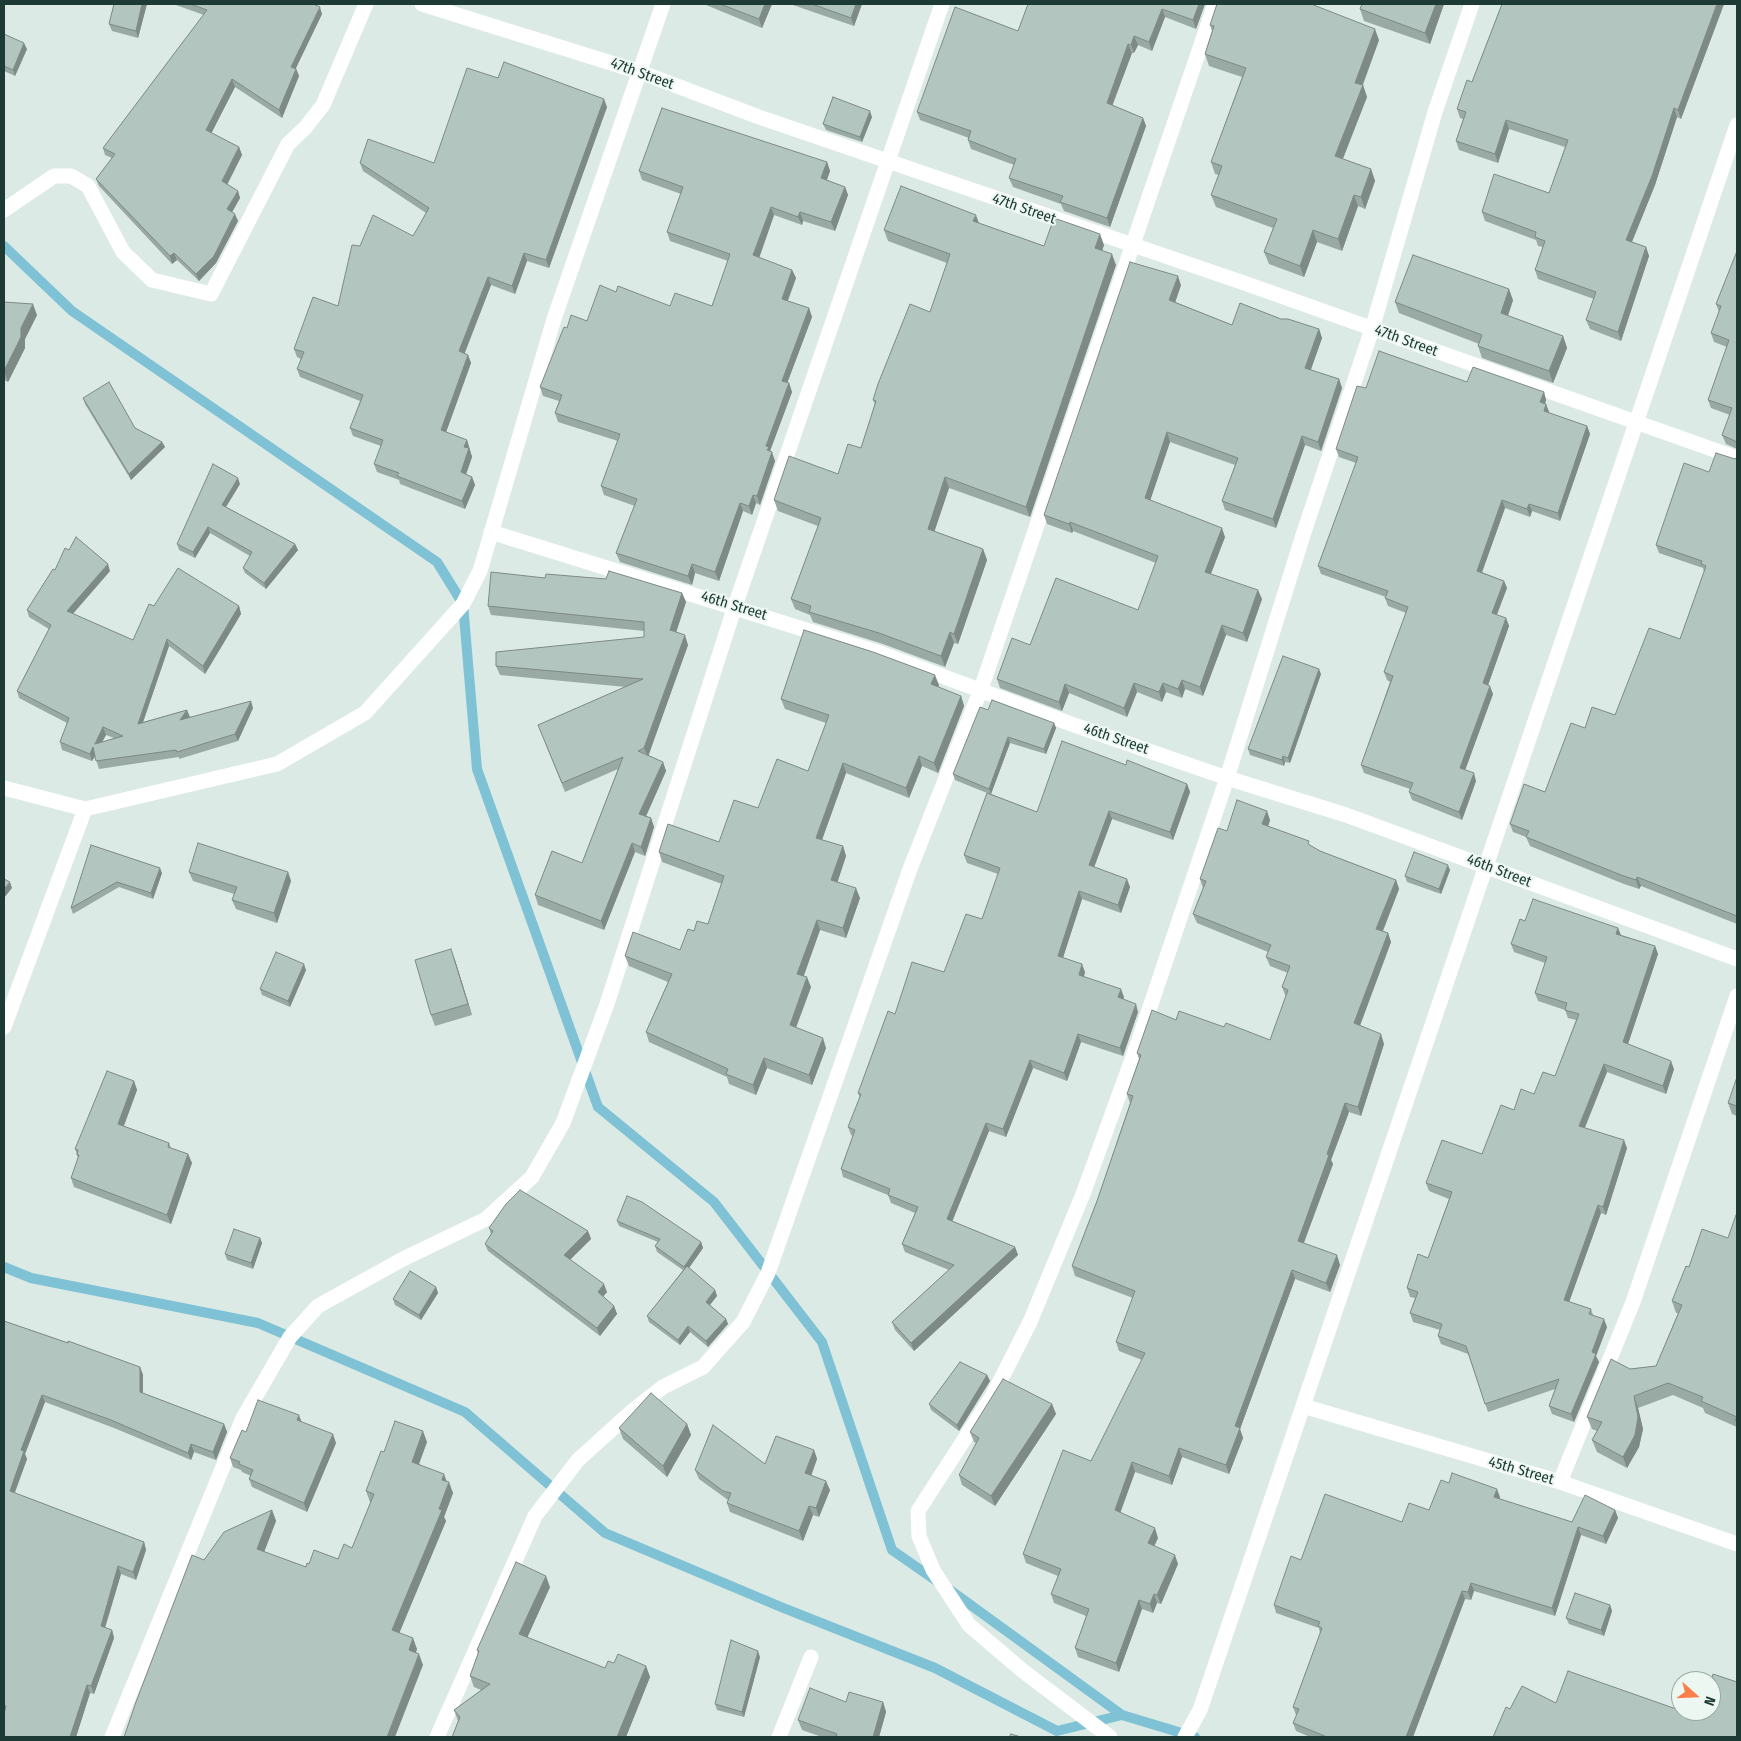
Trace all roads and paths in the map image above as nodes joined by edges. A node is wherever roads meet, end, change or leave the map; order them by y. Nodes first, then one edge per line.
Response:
1 (366, 4) edge
2 (422, 4) edge
3 (663, 4) edge
4 (942, 4) edge
5 (1215, 4) edge
6 (1472, 4) edge
7 (640, 72) junction
8 (1737, 125) edge
9 (888, 162) junction
10 (4, 210) edge
11 (1131, 245) junction
12 (1372, 328) junction
13 (1637, 421) junction
14 (1737, 458) edge
15 (491, 532) junction
16 (735, 606) junction
17 (981, 689) junction
18 (1228, 778) junction
19 (4, 788) edge
20 (85, 809) junction
21 (1486, 866) junction
22 (1737, 959) edge
23 (1737, 996) edge
24 (4, 1027) edge
25 (1303, 1406) junction
26 (1560, 1482) junction
27 (1737, 1544) edge
28 (811, 1657) dead end
29 (112, 1737) edge
30 (437, 1737) edge
31 (779, 1737) edge
32 (1110, 1737) edge
33 (1185, 1737) edge

1 - 10 street
2 - 7 street, 47th Street
3 - 7 street
4 - 9 street
5 - 11 street
6 - 12 street
7 - 9 street, 47th Street
7 - 15 street
8 - 13 street
9 - 11 street, 47th Street
9 - 16 street
11 - 12 street, 47th Street
11 - 17 street
12 - 13 street, 47th Street
12 - 18 street
13 - 14 street, 47th Street
13 - 21 street
15 - 16 street, 46th Street
15 - 20 street
16 - 17 street, 46th Street
16 - 29 street
17 - 18 street, 46th Street
17 - 30 street
18 - 21 street, 46th Street
18 - 32 street
19 - 20 street
20 - 24 street
21 - 22 street, 46th Street
21 - 25 street
23 - 26 street
25 - 26 street, 45th Street
25 - 33 street
26 - 27 street, 45th Street
28 - 31 street

